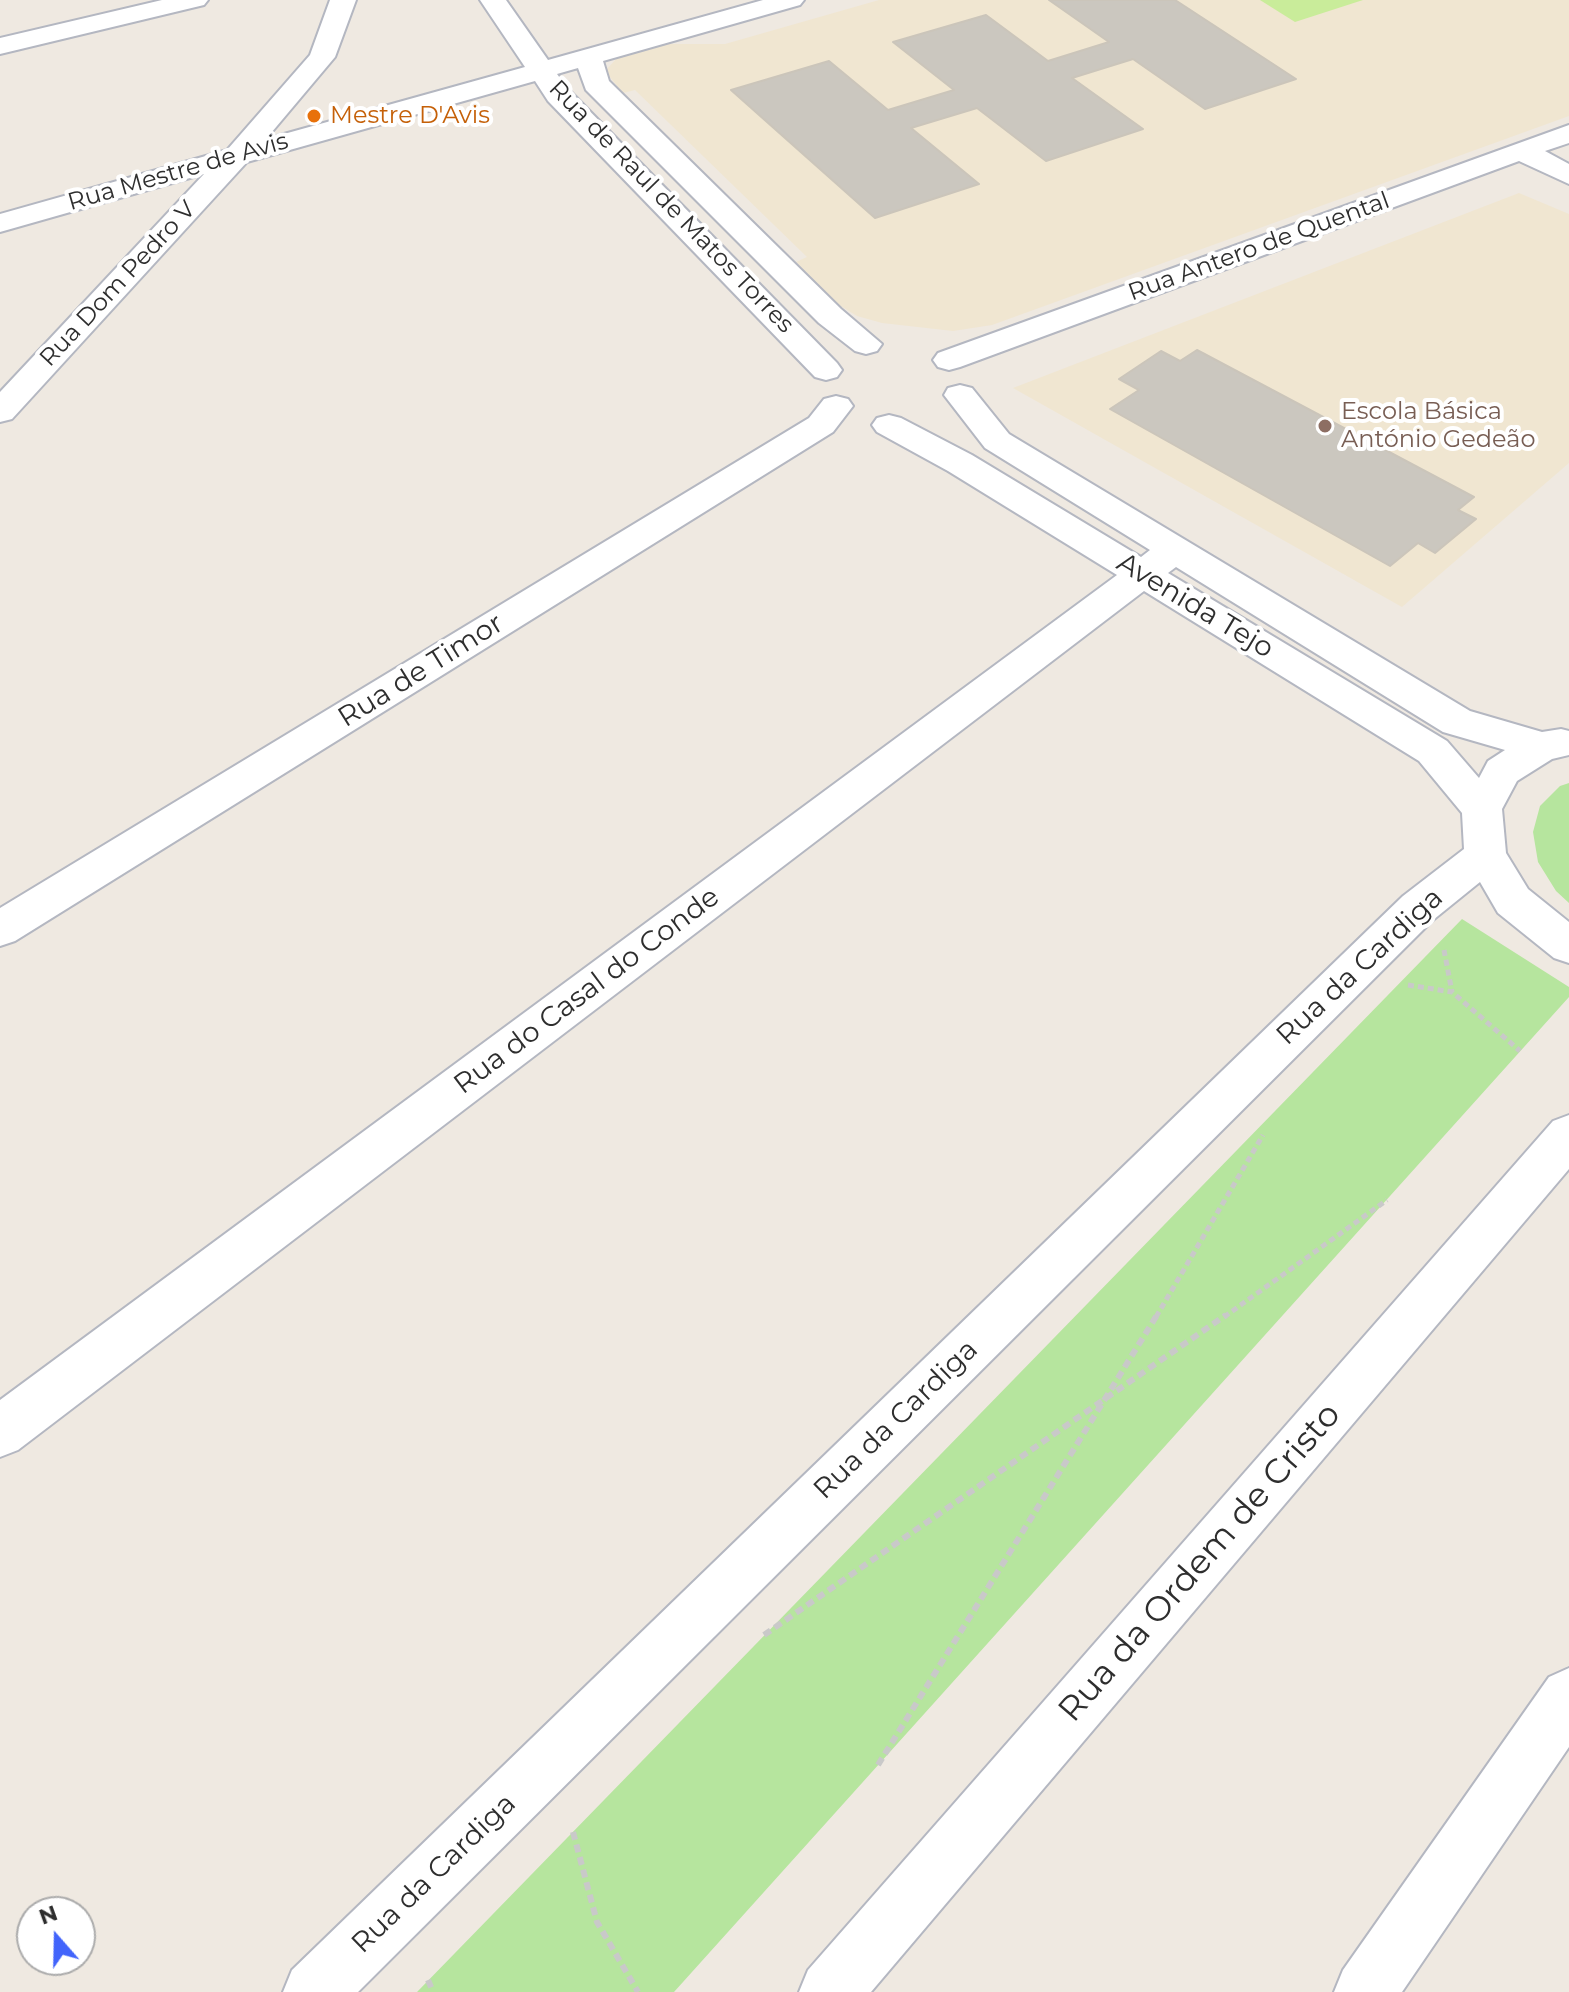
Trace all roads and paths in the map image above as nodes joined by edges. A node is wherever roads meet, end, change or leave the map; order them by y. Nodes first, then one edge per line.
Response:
1 (195, 0) edge
2 (343, 0) edge
3 (493, 0) edge
4 (791, 0) edge
5 (0, 46) edge
6 (588, 57) junction
7 (541, 70) junction
8 (1569, 133) edge
9 (1522, 151) junction
10 (237, 156) junction
11 (1569, 175) edge
12 (0, 223) edge
13 (909, 348) junction
14 (826, 370) junction
15 (960, 395) junction
16 (836, 406) junction
17 (0, 412) edge
18 (889, 425) junction
19 (1158, 562) junction
20 (1556, 744) edge
21 (1483, 832) junction
22 (0, 929) edge
23 (1442, 940) dead end
24 (1569, 946) edge
25 (1399, 984) dead end
26 (1452, 992) junction
27 (1520, 1051) dead end
28 (1264, 1133) dead end
29 (1569, 1135) edge
30 (1387, 1200) dead end
31 (1106, 1401) junction
32 (0, 1432) edge
33 (764, 1635) dead end
34 (1569, 1697) edge
35 (878, 1765) dead end
36 (573, 1832) dead end
37 (428, 1980) dead end
38 (314, 1992) edge
39 (433, 1992) edge
40 (638, 1992) edge
41 (830, 1992) edge
42 (1365, 1992) edge

1 - 5 street
2 - 10 street, Rua Dom Pedro V
3 - 7 street, Rua de Raul de Matos Torres
4 - 6 street, Rua Mestre de Avis
6 - 7 street, Rua Mestre de Avis
6 - 13 street, Rua de Raul de Matos Torres
7 - 10 street, Rua Mestre de Avis
7 - 14 street, Rua de Raul de Matos Torres
8 - 9 street, Rua Antero de Quental
9 - 11 street
9 - 13 street, Rua Antero de Quental
10 - 12 street, Rua Mestre de Avis
10 - 17 street, Rua Dom Pedro V
13 - 14 street, Rua Antero de Quental
13 - 15 street
14 - 16 street
15 - 18 street
15 - 19 street, Avenida Tejo
16 - 18 street
16 - 22 street, Rua de Timor
18 - 19 street, Avenida Tejo
19 - 20 street, Avenida Tejo
19 - 21 street, Avenida Tejo
19 - 32 street, Rua do Casal do Conde
20 - 21 street
21 - 24 street, Avenida Tejo
21 - 38 street, Rua da Cardiga
23 - 26 path
25 - 26 path
26 - 27 path
28 - 31 path
29 - 41 street, Rua da Ordem de Cristo
30 - 31 path
31 - 33 path
31 - 35 path
34 - 42 street
36 - 40 path
37 - 39 path

